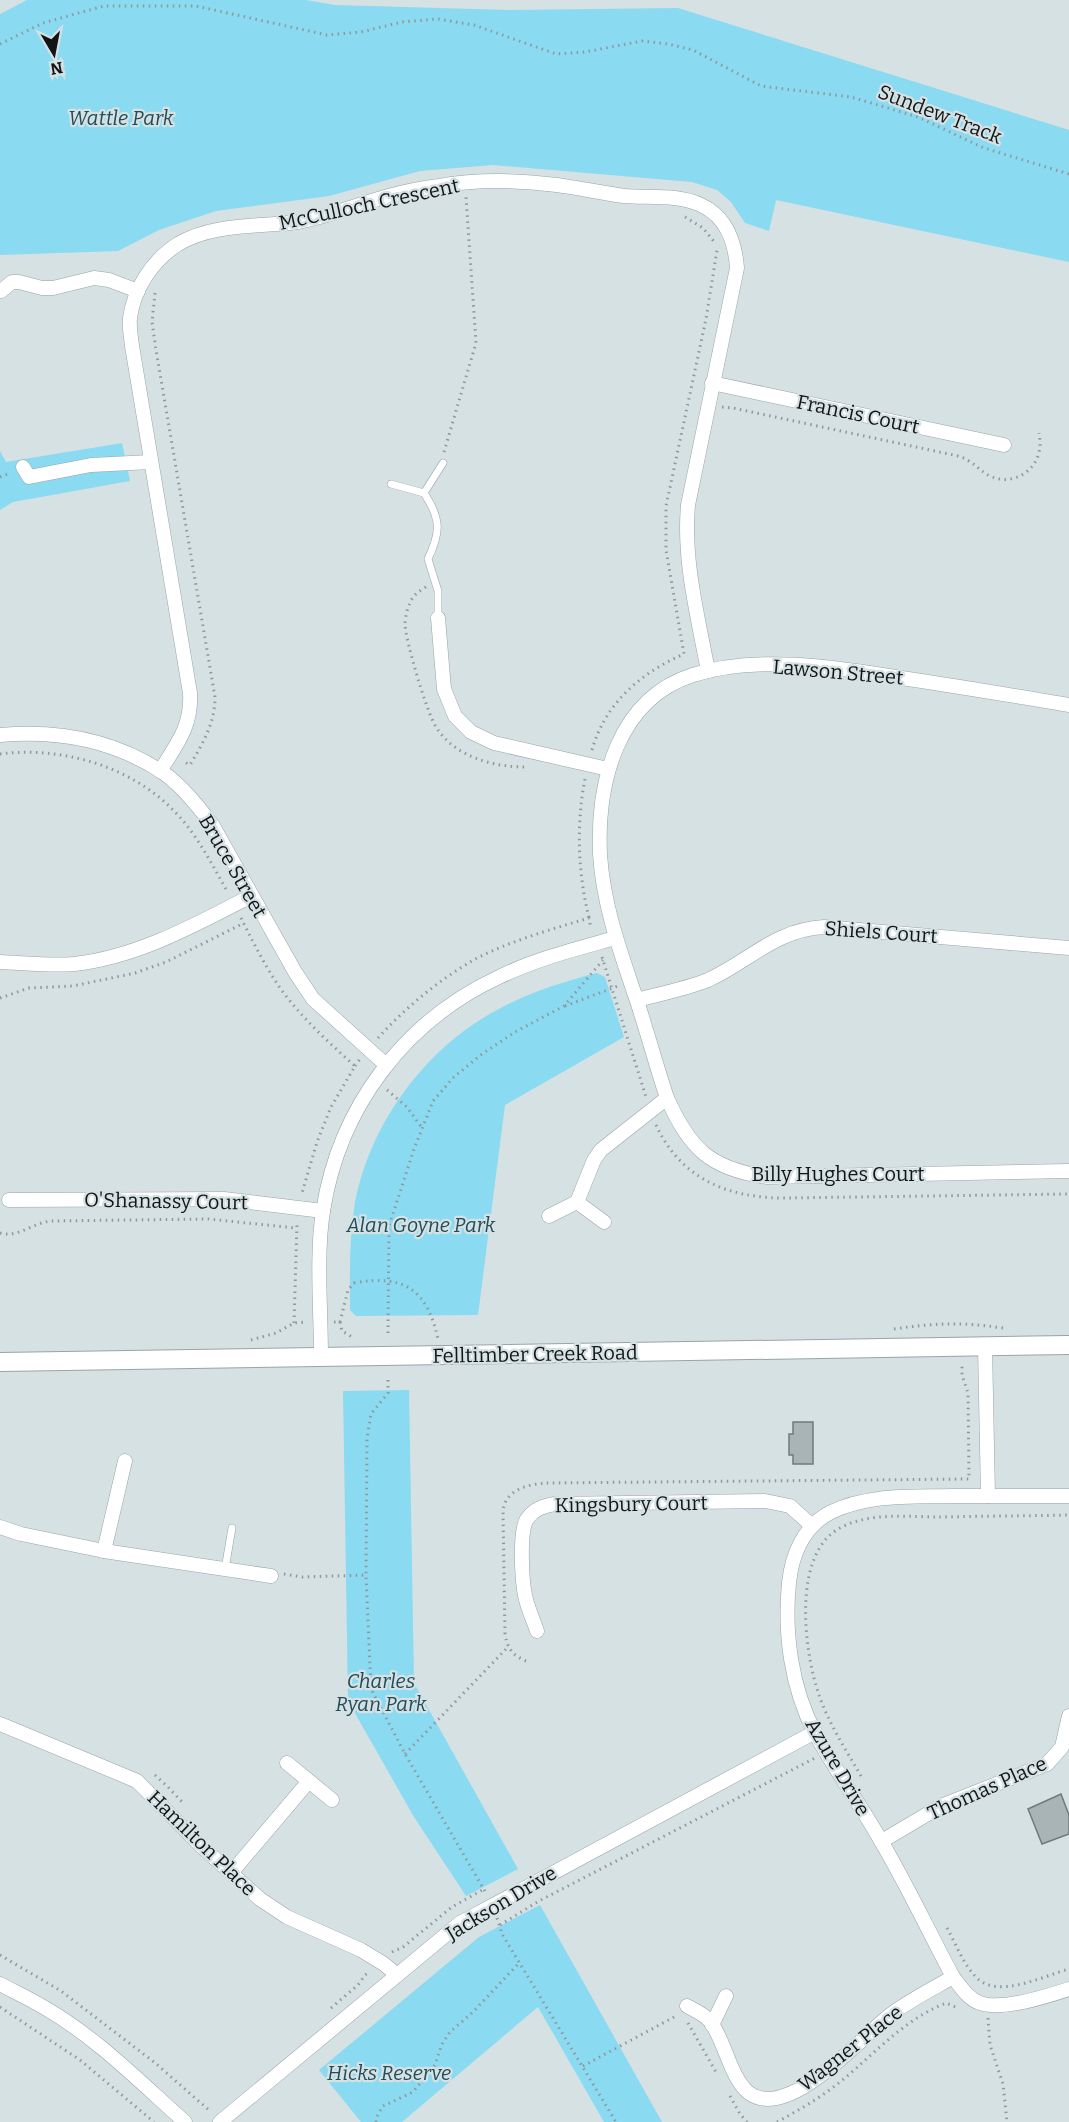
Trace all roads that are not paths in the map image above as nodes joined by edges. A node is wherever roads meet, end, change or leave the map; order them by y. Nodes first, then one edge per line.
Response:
1 (1, 291) edge
2 (138, 291) junction
3 (712, 383) junction
4 (1004, 445) dead end
5 (152, 462) junction
6 (443, 463) road end
7 (23, 467) dead end
8 (391, 484) dead end
9 (424, 493) junction
10 (438, 618) joint
11 (708, 671) junction
12 (1069, 705) edge
13 (0, 735) edge
14 (608, 769) junction
15 (160, 771) junction
16 (251, 896) junction
17 (616, 942) junction
18 (1069, 948) edge
19 (0, 962) edge
20 (637, 1000) junction
21 (385, 1064) junction
22 (667, 1098) junction
23 (1069, 1172) edge
24 (9, 1200) dead end
25 (577, 1202) junction
26 (323, 1211) junction
27 (549, 1216) dead end
28 (604, 1222) dead end
29 (1069, 1346) edge
30 (985, 1347) junction
31 (321, 1357) junction
32 (0, 1362) edge
33 (125, 1461) dead end
34 (988, 1496) junction
35 (1069, 1496) edge
36 (811, 1525) junction
37 (0, 1527) edge
38 (232, 1528) dead end
39 (104, 1551) junction
40 (225, 1569) junction
41 (271, 1576) road end
42 (537, 1631) dead end
43 (1069, 1716) edge
44 (0, 1724) edge
45 (815, 1732) junction
46 (287, 1763) dead end
47 (309, 1782) junction
48 (332, 1800) dead end
49 (882, 1841) junction
50 (231, 1874) junction
51 (397, 1975) junction
52 (953, 1977) junction
53 (0, 1984) edge
54 (1069, 1989) edge
55 (726, 1996) dead end
56 (684, 2009) road end
57 (712, 2025) junction
58 (217, 2119) edge
59 (185, 2122) edge

1 - 2 street
2 - 3 street, McCulloch Crescent
2 - 5 street, McCulloch Crescent
3 - 4 street, Francis Court
3 - 11 street, McCulloch Crescent
5 - 7 street
5 - 15 street, McCulloch Crescent
6 - 9 lane
8 - 9 lane
9 - 10 lane
10 - 14 street
11 - 12 street, Lawson Street
11 - 14 street, Lawson Street
13 - 15 street, Bruce Street
14 - 17 street, Lawson Street
15 - 16 street, Bruce Street
16 - 19 street
16 - 21 street, Bruce Street
17 - 20 street, Billy Hughes Court
17 - 21 street
18 - 20 street, Shiels Court
20 - 22 street, Billy Hughes Court
21 - 26 street
22 - 23 street, Billy Hughes Court
22 - 25 street
24 - 26 street, O'Shanassy Court
25 - 27 street
25 - 28 street
26 - 31 street
29 - 30 main road, Felltimber Creek Road
30 - 31 main road, Felltimber Creek Road
30 - 34 street
31 - 32 main road, Felltimber Creek Road
33 - 39 street
34 - 35 street
34 - 36 street
36 - 42 street, Kingsbury Court
36 - 45 street, Azure Drive
37 - 39 street
38 - 40 lane
39 - 40 street
40 - 41 street
43 - 49 street, Thomas Place
44 - 50 street, Hamilton Place
45 - 49 street, Azure Drive
45 - 51 street, Jackson Drive
46 - 47 street
47 - 48 street
47 - 50 street
49 - 52 street, Azure Drive
50 - 51 street, Hamilton Place
51 - 58 street, Jackson Drive
52 - 54 street, Azure Drive
52 - 57 street, Wagner Place
53 - 59 street
55 - 57 street
56 - 57 street, Wagner Place

